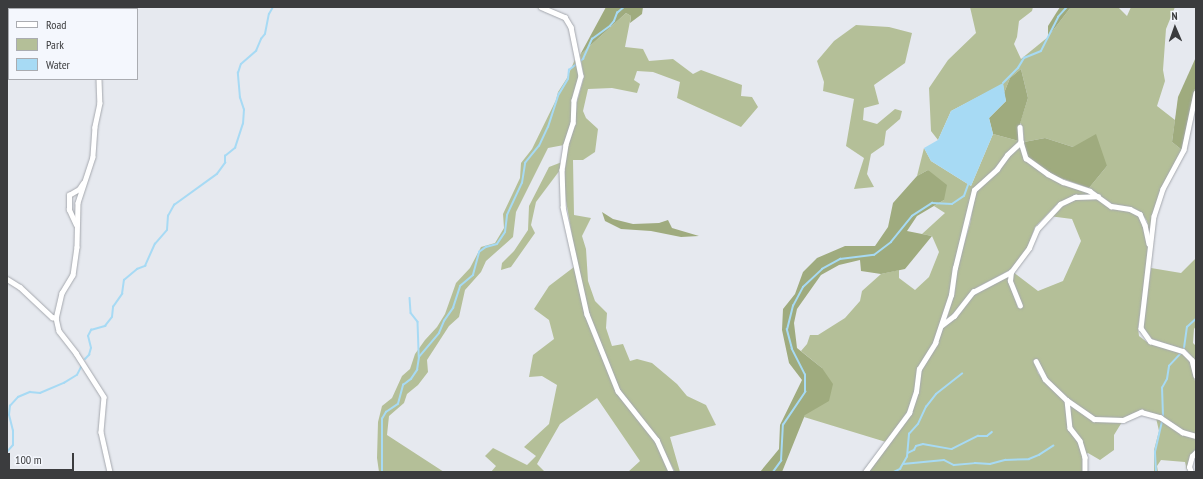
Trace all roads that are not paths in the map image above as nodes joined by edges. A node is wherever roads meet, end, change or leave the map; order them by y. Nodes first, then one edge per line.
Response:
1 (541, 7) edge
2 (99, 80) edge
3 (1196, 93) edge
4 (1020, 127) dead end
5 (1021, 142) junction
6 (86, 178) junction
7 (1098, 196) junction
8 (76, 227) junction
9 (1150, 250) junction
10 (1011, 272) junction
11 (7, 279) edge
12 (1020, 306) dead end
13 (56, 318) junction
14 (942, 325) junction
15 (1036, 361) dead end
16 (1196, 376) edge
17 (1067, 400) junction
18 (1196, 436) edge
19 (1196, 452) edge
20 (110, 472) edge
21 (672, 472) edge
22 (865, 472) edge
23 (1085, 472) edge
24 (1191, 472) edge

1 - 21 street
2 - 6 street
3 - 9 street
4 - 5 street
5 - 7 street
5 - 14 street
6 - 8 street
6 - 8 street
7 - 9 street
7 - 10 street
8 - 13 street
9 - 16 street
10 - 12 street
10 - 14 street
11 - 13 street
13 - 20 street
14 - 22 street
15 - 17 street
17 - 18 street
17 - 23 street
19 - 24 street

